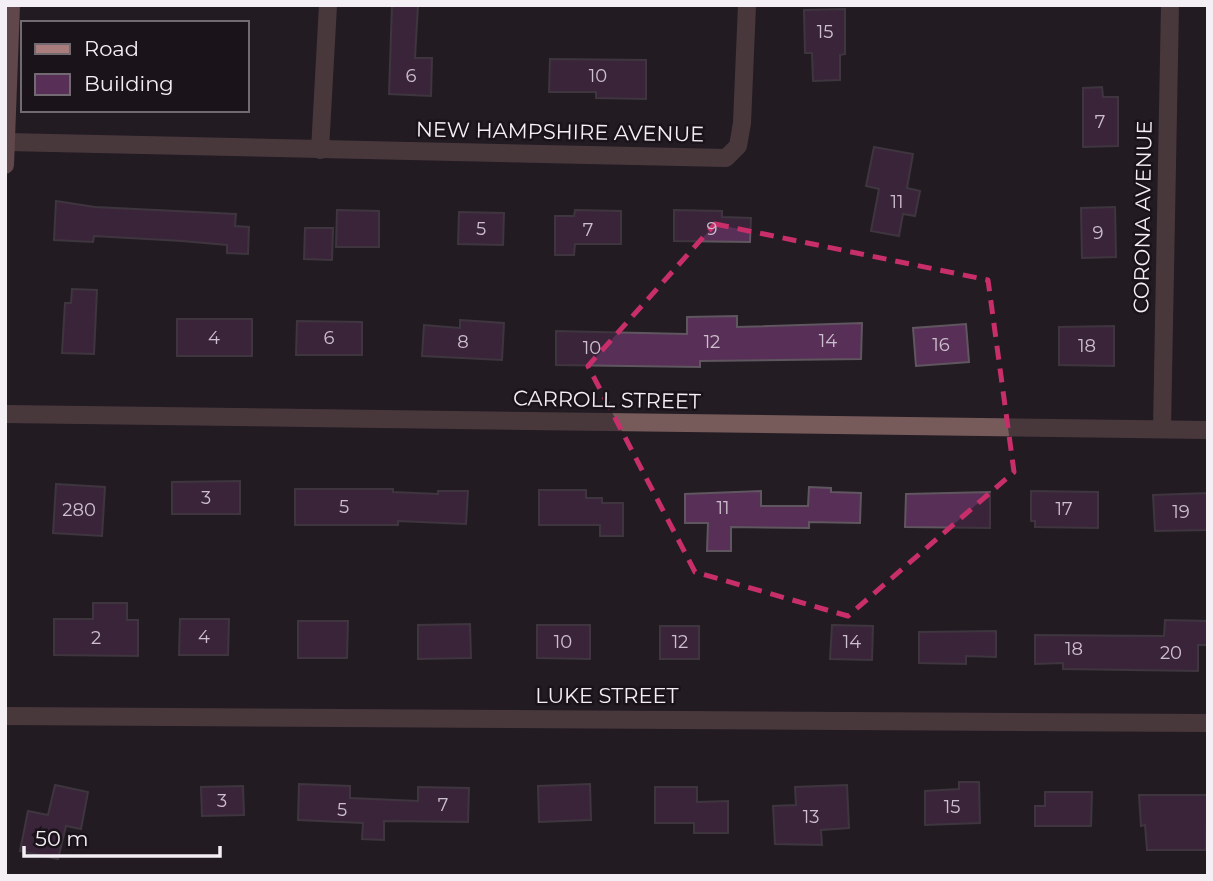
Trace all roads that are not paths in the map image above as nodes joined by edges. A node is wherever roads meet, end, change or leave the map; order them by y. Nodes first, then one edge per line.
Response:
1 (11, 5) edge
2 (328, 5) edge
3 (747, 5) edge
4 (1170, 5) edge
5 (7, 142) edge
6 (320, 150) junction
7 (5, 165) edge
8 (5, 414) edge
9 (1162, 429) junction
10 (1208, 430) edge
11 (5, 716) edge
12 (1208, 723) edge

1 - 5 main road
2 - 6 street
3 - 6 street, NEW HAMPSHIRE AVENUE
4 - 9 street, CORONA AVENUE
5 - 6 street, NEW HAMPSHIRE AVENUE
5 - 7 main road
8 - 9 street, CARROLL STREET
9 - 10 street, CARROLL STREET
11 - 12 street, LUKE STREET

